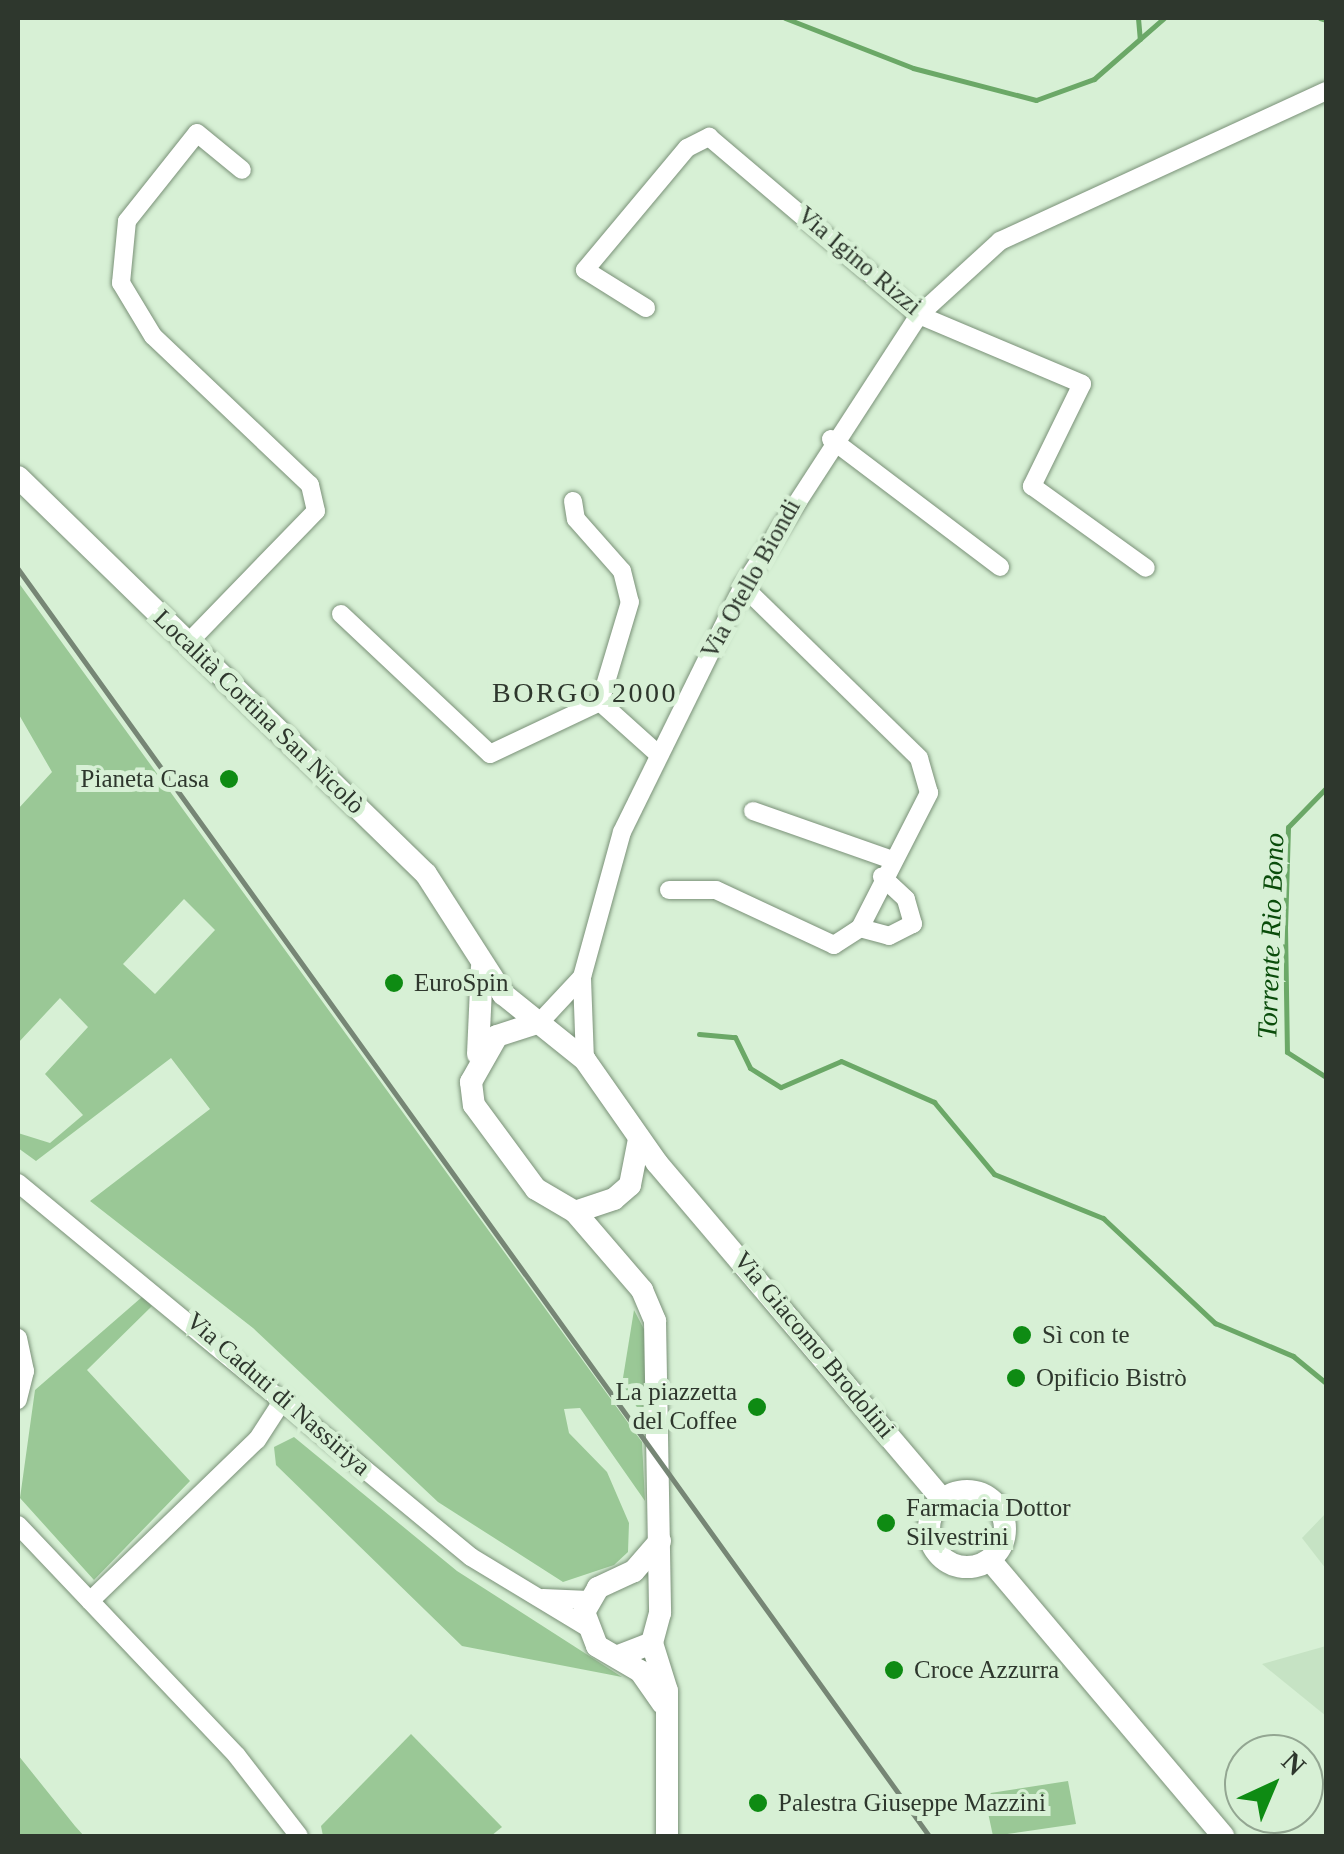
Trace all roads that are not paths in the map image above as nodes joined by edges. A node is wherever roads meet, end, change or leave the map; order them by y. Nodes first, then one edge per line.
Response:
1 (1326, 91) edge
2 (242, 170) dead end
3 (646, 308) dead end
4 (919, 315) junction
5 (830, 440) junction
6 (18, 476) edge
7 (573, 501) dead end
8 (1000, 567) dead end
9 (1146, 568) dead end
10 (743, 586) junction
11 (341, 614) dead end
12 (187, 644) junction
13 (600, 702) junction
14 (658, 754) junction
15 (753, 811) dead end
16 (892, 860) junction
17 (882, 877) junction
18 (669, 890) dead end
19 (860, 928) junction
20 (482, 964) junction
21 (582, 977) junction
22 (540, 1022) junction
23 (584, 1060) junction
24 (476, 1062) junction
25 (639, 1138) junction
26 (18, 1183) edge
27 (686, 1191) junction
28 (622, 1192) junction
29 (576, 1212) junction
30 (623, 1264) junction
31 (18, 1338) edge
32 (18, 1400) edge
33 (283, 1400) junction
34 (942, 1499) junction
35 (18, 1525) edge
36 (660, 1540) junction
37 (990, 1560) junction
38 (611, 1582) junction
39 (543, 1598) junction
40 (588, 1600) junction
41 (90, 1601) junction
42 (660, 1606) junction
43 (585, 1626) junction
44 (652, 1643) junction
45 (618, 1656) junction
46 (662, 1703) junction
47 (300, 1836) edge
48 (667, 1836) edge
49 (1223, 1836) edge

1 - 4 street, Via Otello Biondi
2 - 12 street
3 - 4 street, Via Igino Rizzi
4 - 5 street, Via Otello Biondi
4 - 9 street, Via Igino Rizzi
5 - 8 street
5 - 10 street, Via Otello Biondi
6 - 12 main road, Località Cortina San Nicolò
7 - 13 street
10 - 14 street, Via Otello Biondi
10 - 16 street
11 - 13 street
12 - 20 main road, Località Cortina San Nicolò
13 - 14 street
14 - 21 street, Via Otello Biondi
15 - 16 street
16 - 17 street
17 - 19 street
17 - 19 street
18 - 19 street
20 - 22 main road, Località Cortina San Nicolò
20 - 24 main road
21 - 22 street, Via Otello Biondi
21 - 23 street, Via Otello Biondi
22 - 23 main road, Via Giacomo Brodolini
22 - 24 main road
23 - 25 main road, Via Giacomo Brodolini
24 - 29 main road
25 - 27 main road, Via Giacomo Brodolini
25 - 28 main road
26 - 33 street, Via Caduti di Nassiriya
27 - 28 main road
27 - 34 main road, Via Giacomo Brodolini
28 - 29 main road
28 - 30 main road
29 - 30 main road
30 - 36 main road
31 - 32 street
33 - 39 street, Via Caduti di Nassiriya
33 - 41 street
34 - 37 main road
34 - 37 main road
35 - 41 street
36 - 38 main road
36 - 42 main road
37 - 49 main road
38 - 40 main road
38 - 42 main road
39 - 40 street, Via Caduti di Nassiriya
39 - 43 street, Via Caduti di Nassiriya
40 - 43 main road
41 - 47 street
42 - 44 main road
43 - 45 main road
44 - 45 main road
44 - 46 main road
45 - 46 main road
46 - 48 main road

